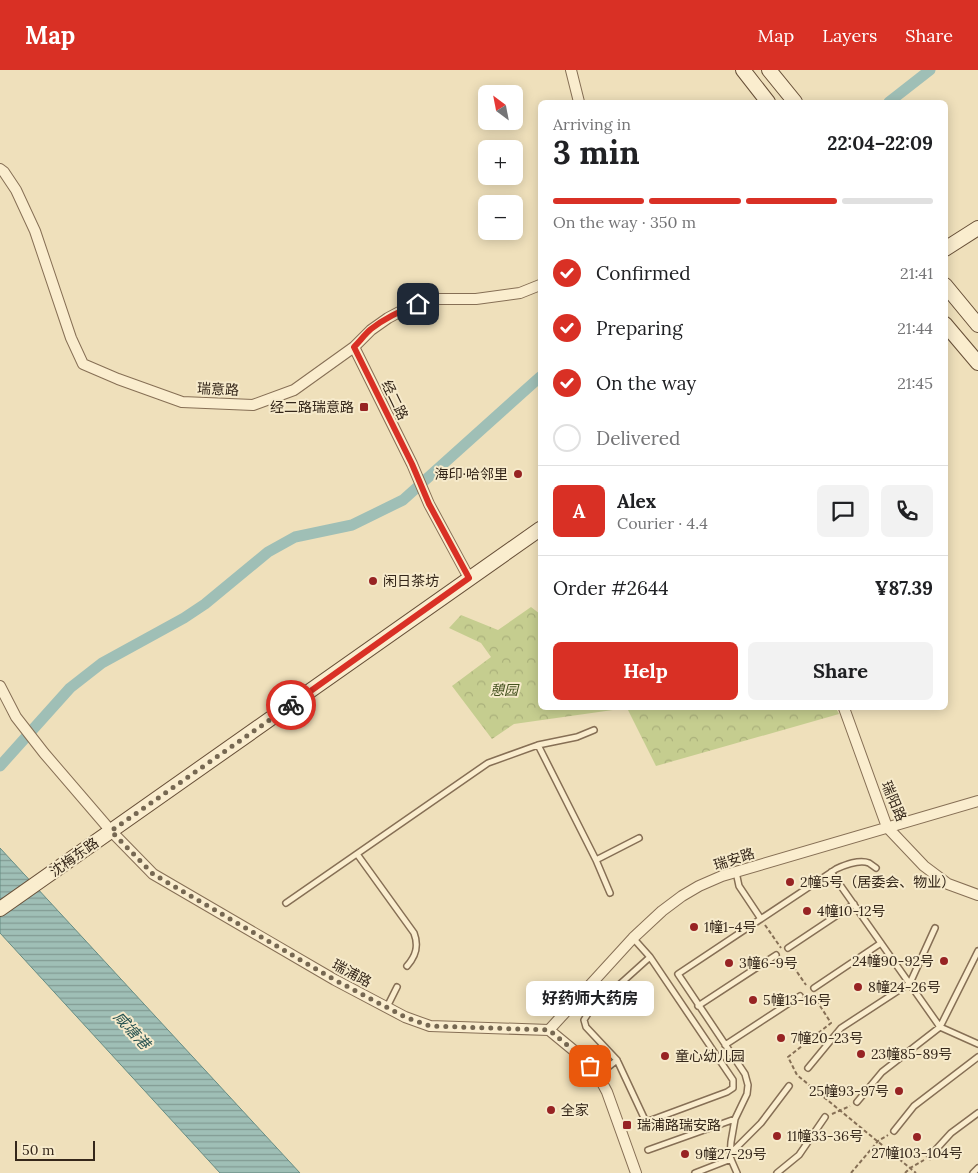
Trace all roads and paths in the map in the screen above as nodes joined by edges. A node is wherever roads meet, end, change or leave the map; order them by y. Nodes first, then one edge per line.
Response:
1 (571, 70) edge
2 (743, 70) edge
3 (769, 70) edge
4 (578, 100) edge
5 (766, 100) edge
6 (794, 100) edge
7 (0, 169) edge
8 (978, 228) edge
9 (948, 247) edge
10 (538, 286) edge
11 (948, 289) edge
12 (978, 326) edge
13 (948, 328) edge
14 (354, 347) junction
15 (978, 363) edge
16 (538, 529) edge
17 (469, 578) junction
18 (0, 686) edge
19 (845, 710) edge
20 (594, 730) dead end
21 (538, 745) junction
22 (978, 801) edge
23 (887, 827) junction
24 (111, 831) junction
25 (639, 838) dead end
26 (358, 854) junction
27 (596, 860) junction
28 (876, 868) dead end
29 (736, 872) junction
30 (831, 872) junction
31 (610, 893) dead end
32 (978, 895) edge
33 (286, 903) dead end
34 (854, 904) junction
35 (0, 909) edge
36 (761, 919) junction
37 (934, 928) dead end
38 (633, 938) junction
39 (881, 943) junction
40 (788, 948) dead end
41 (978, 951) edge
42 (776, 955) dead end
43 (650, 957) junction
44 (407, 966) dead end
45 (910, 983) junction
46 (397, 987) dead end
47 (814, 988) dead end
48 (800, 996) dead end
49 (698, 1006) junction
50 (387, 1007) junction
51 (940, 1027) junction
52 (549, 1030) junction
53 (978, 1044) edge
54 (725, 1045) junction
55 (978, 1057) edge
56 (617, 1060) junction
57 (808, 1068) joint
58 (598, 1074) junction
59 (789, 1086) joint
60 (857, 1102) joint
61 (978, 1113) edge
62 (825, 1117) joint
63 (735, 1119) junction
64 (894, 1132) joint
65 (648, 1150) dead end
66 (731, 1153) junction
67 (930, 1156) joint
68 (731, 1160) junction
69 (978, 1168) edge
70 (636, 1173) edge
71 (695, 1173) edge
72 (737, 1173) edge
73 (777, 1173) edge
74 (851, 1173) edge
75 (905, 1173) edge
76 (973, 1173) edge

1 - 4 street
2 - 5 street
3 - 6 street
7 - 14 street, 瑞意路
8 - 9 street
10 - 14 street, 瑞意路
11 - 12 street
13 - 15 street
14 - 17 street, 经二路
16 - 17 street, 沈梅东路
17 - 24 street, 沈梅东路
18 - 24 street, 瑞浦路
19 - 23 street, 瑞阳路
20 - 21 lane
21 - 26 lane
21 - 27 lane
22 - 23 street, 瑞安路
23 - 29 street, 瑞安路
23 - 32 street, 瑞阳路
24 - 35 street, 沈梅东路
24 - 50 street, 瑞浦路
25 - 27 lane
26 - 33 lane
26 - 44 lane
27 - 31 lane
28 - 30 lane
29 - 36 lane
29 - 38 street, 瑞安路
30 - 34 lane
30 - 36 lane
34 - 39 lane
34 - 40 lane
36 - 49 lane
37 - 45 lane
38 - 43 lane
38 - 52 street, 瑞安路
39 - 45 lane
39 - 47 lane
41 - 51 lane
42 - 49 lane
43 - 56 lane
43 - 56 lane
45 - 51 lane
45 - 57 lane
46 - 50 lane
48 - 54 lane
49 - 54 lane
50 - 52 street, 瑞浦路
51 - 53 lane
51 - 60 lane
52 - 58 street
54 - 63 lane
55 - 64 lane
56 - 58 lane
57 - 59 path
58 - 70 street
59 - 66 lane
60 - 62 path
61 - 67 lane
62 - 73 lane
63 - 65 lane
63 - 66 lane
64 - 74 path
66 - 68 lane
67 - 75 path
68 - 71 lane
68 - 72 lane
69 - 76 lane

